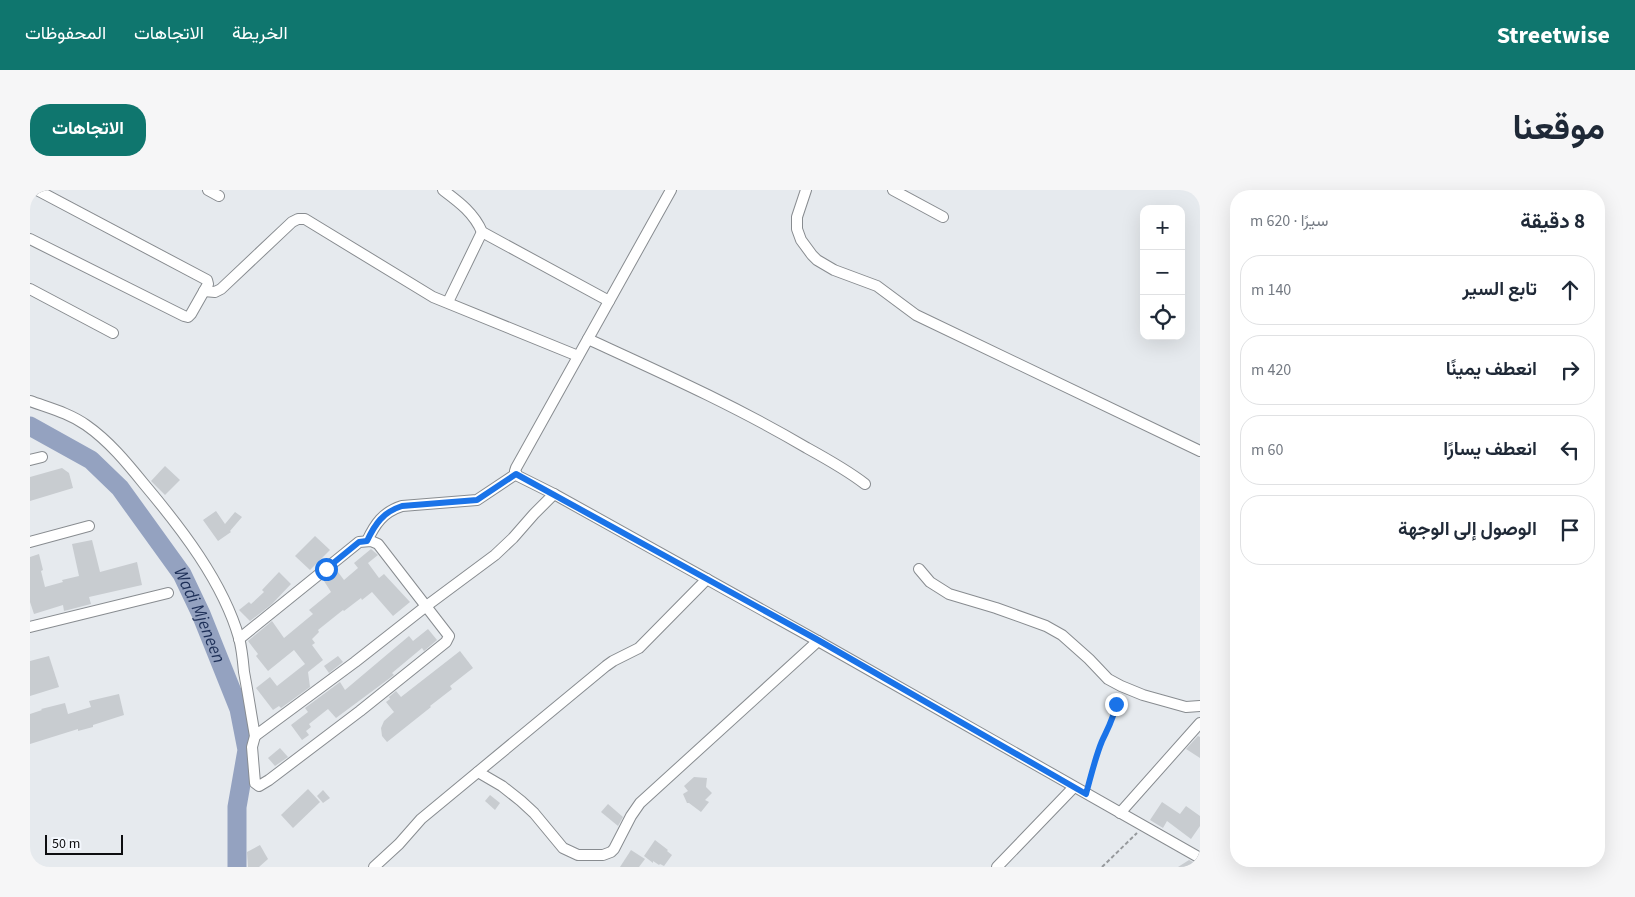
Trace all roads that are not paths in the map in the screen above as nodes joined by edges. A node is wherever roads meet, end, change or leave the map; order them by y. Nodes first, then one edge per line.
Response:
1 (38, 190) edge
2 (208, 190) edge
3 (443, 190) edge
4 (671, 190) edge
5 (806, 190) edge
6 (892, 190) edge
7 (219, 196) dead end
8 (943, 217) dead end
9 (482, 232) junction
10 (30, 238) edge
11 (30, 290) edge
12 (204, 291) junction
13 (609, 300) junction
14 (448, 302) junction
15 (113, 333) dead end
16 (588, 339) junction
17 (578, 356) junction
18 (30, 401) edge
19 (1200, 452) edge
20 (42, 457) dead end
21 (30, 460) edge
22 (516, 474) junction
23 (866, 484) dead end
24 (554, 494) junction
25 (89, 526) dead end
26 (367, 541) junction
27 (30, 542) edge
28 (919, 569) dead end
29 (708, 580) junction
30 (168, 593) dead end
31 (425, 607) junction
32 (30, 628) edge
33 (239, 639) junction
34 (818, 640) junction
35 (1200, 706) edge
36 (1200, 723) edge
37 (255, 736) junction
38 (478, 772) junction
39 (1074, 787) junction
40 (1120, 813) junction
41 (1200, 858) edge
42 (374, 867) edge
43 (998, 867) edge

1 - 12 street
2 - 7 street
3 - 9 street
4 - 13 street
5 - 19 street
6 - 8 street
9 - 13 street
9 - 14 street
10 - 12 street
11 - 15 street
12 - 14 street
13 - 16 street
14 - 17 street
16 - 17 street
16 - 23 street
17 - 22 street
18 - 33 street
20 - 21 street
22 - 24 street
22 - 26 street
24 - 29 street
24 - 31 street
25 - 27 street
26 - 31 street
26 - 33 street
28 - 35 street
29 - 34 street
29 - 38 street
30 - 32 street
31 - 37 street
31 - 37 street
33 - 37 street
34 - 38 street
34 - 39 street
36 - 40 street
38 - 42 street
39 - 40 street
39 - 43 street
40 - 41 street

